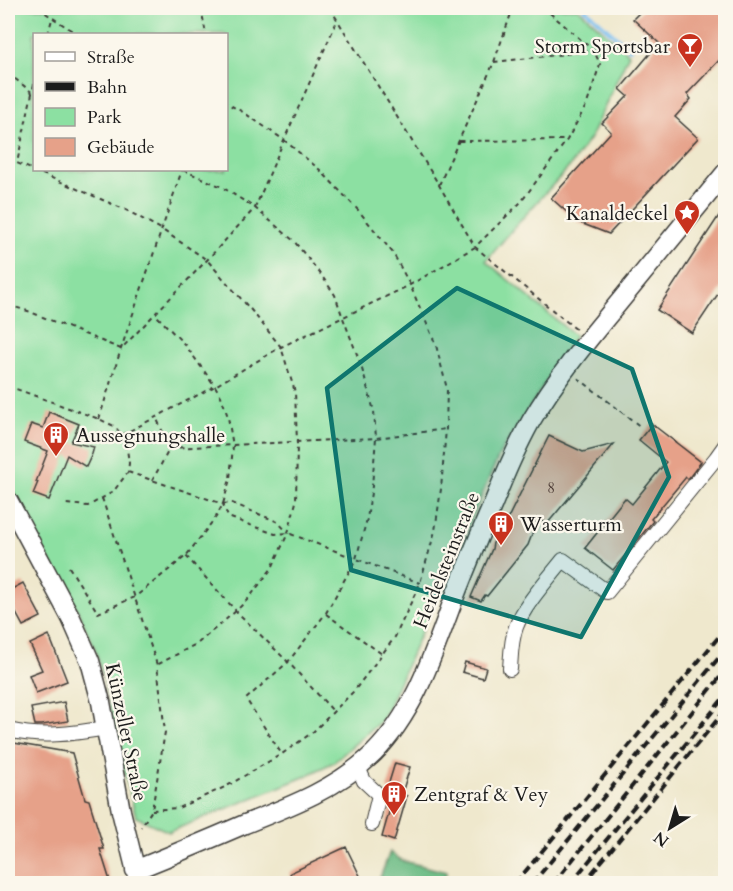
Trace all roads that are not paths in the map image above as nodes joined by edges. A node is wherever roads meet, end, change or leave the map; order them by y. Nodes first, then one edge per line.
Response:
1 (723, 180) edge
2 (726, 444) edge
3 (9, 507) edge
4 (510, 669) dead end
5 (106, 728) junction
6 (8, 730) edge
7 (358, 767) junction
8 (372, 824) dead end
9 (137, 877) edge

1 - 7 main road, Heidelsteinstraße
2 - 4 lane
3 - 5 main road, Künzeller Straße
5 - 6 lane
5 - 9 main road, Künzeller Straße
7 - 8 lane
7 - 9 main road, Heidelsteinstraße

